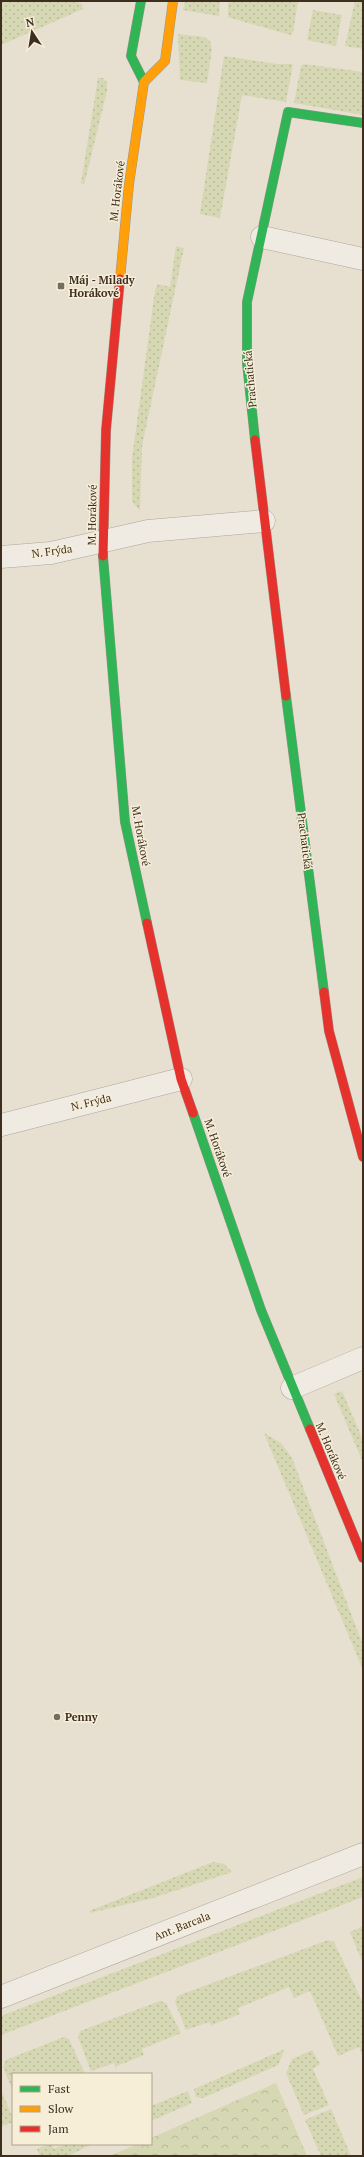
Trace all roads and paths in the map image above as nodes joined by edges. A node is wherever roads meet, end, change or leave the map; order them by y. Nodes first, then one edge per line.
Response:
1 (141, 1) edge
2 (173, 1) edge
3 (144, 82) junction
4 (363, 123) edge
5 (262, 237) junction
6 (363, 259) edge
7 (264, 521) junction
8 (102, 542) junction
9 (1, 557) edge
10 (181, 1079) junction
11 (1, 1125) edge
12 (363, 1157) edge
13 (363, 1358) edge
14 (292, 1388) junction
15 (363, 1558) edge
16 (363, 1854) edge
17 (1, 1997) edge

1 - 3 street
2 - 3 street
3 - 8 street, M. Horákové
4 - 5 street, Prachatická
5 - 6 street
5 - 7 street, Prachatická
7 - 8 street
7 - 12 street, Prachatická
8 - 9 street, N. Frýda
8 - 10 street, M. Horákové
10 - 11 street, N. Frýda
10 - 14 street, M. Horákové
13 - 14 street
14 - 15 street, M. Horákové
16 - 17 street, Ant. Barcala

